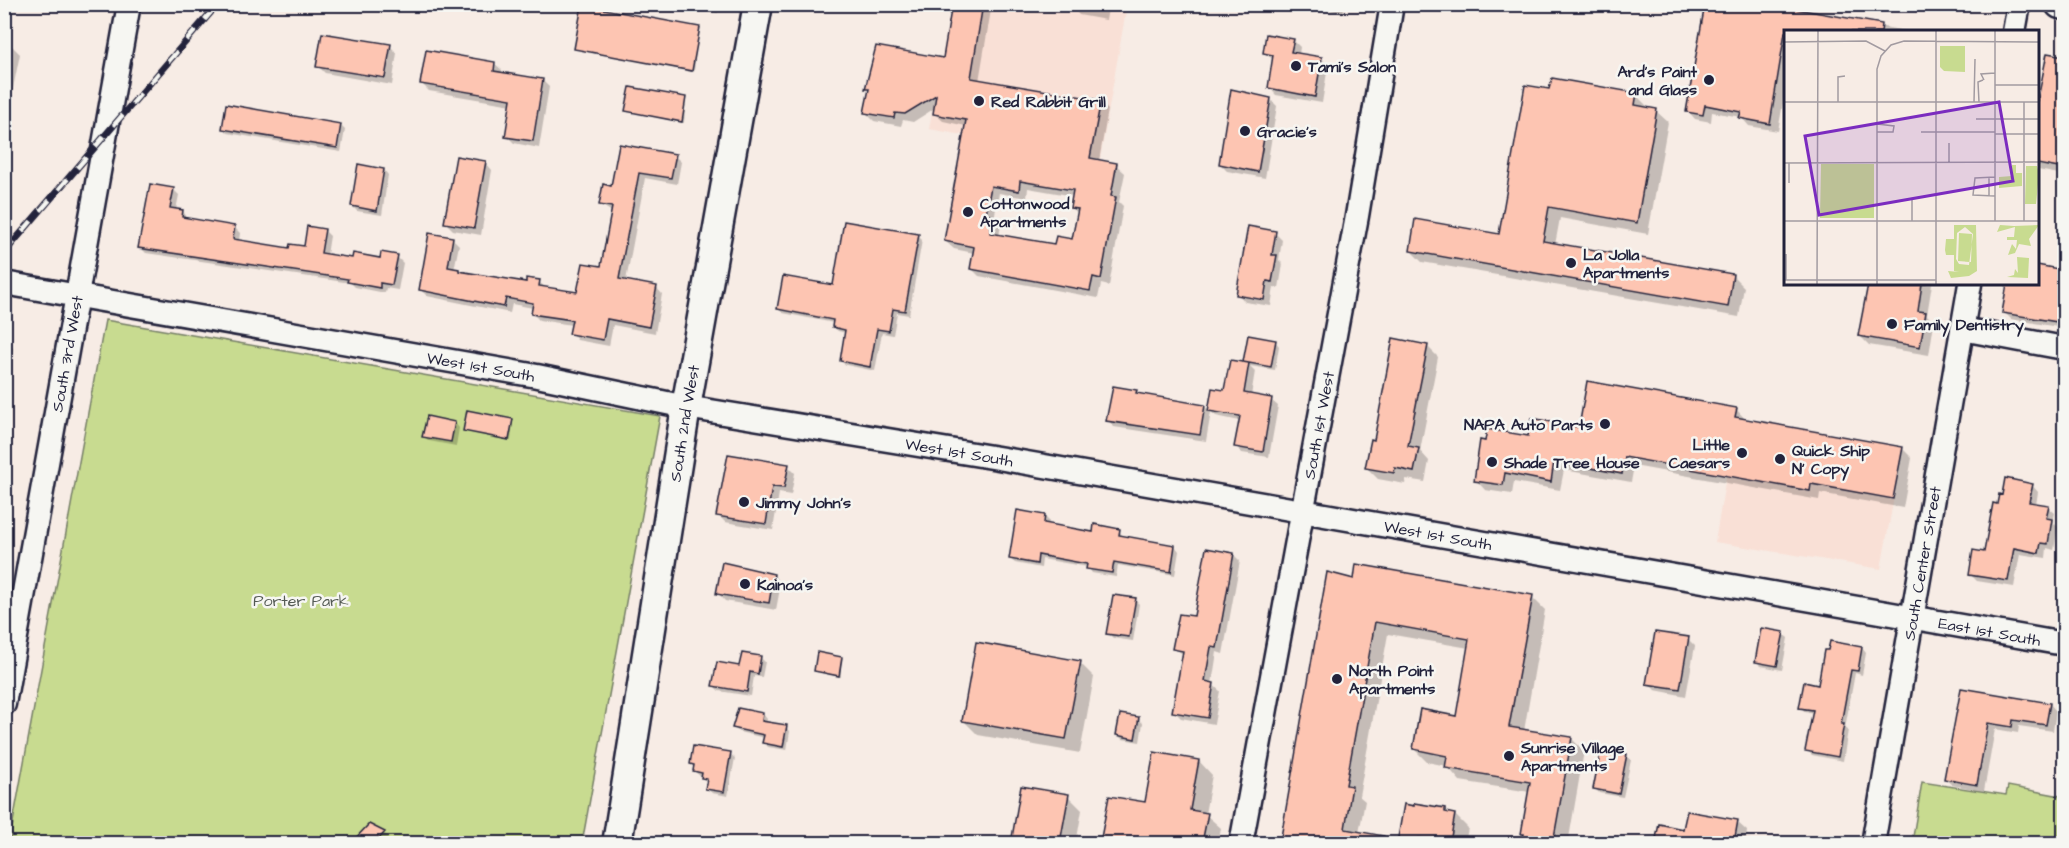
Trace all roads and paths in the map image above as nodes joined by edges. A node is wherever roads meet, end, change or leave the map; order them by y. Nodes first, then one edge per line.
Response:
1 (129, 4) edge
2 (758, 4) edge
3 (1392, 4) edge
4 (2019, 4) edge
5 (2060, 4) edge
6 (2064, 5) edge
7 (2014, 30) edge
8 (4, 283) edge
9 (1970, 285) edge
10 (77, 296) junction
11 (1962, 329) junction
12 (2064, 348) edge
13 (686, 406) junction
14 (1302, 513) junction
15 (1914, 618) junction
16 (2064, 644) edge
17 (4, 704) edge
18 (617, 843) edge
19 (1241, 843) edge
20 (1873, 843) edge

1 - 10 street, South 3rd West
2 - 13 main road, South 2nd West
3 - 14 street, South 1st West
4 - 7 street
5 - 6 main road
8 - 10 street, West 1st South
9 - 11 street, South Center Street
10 - 13 street, West 1st South
10 - 17 street, South 3rd West
11 - 12 street
11 - 15 street, South Center Street
13 - 14 street, West 1st South
13 - 18 main road, South 2nd West
14 - 15 street, West 1st South
14 - 19 street, South 1st West
15 - 16 street, East 1st South
15 - 20 street, South Center Street

